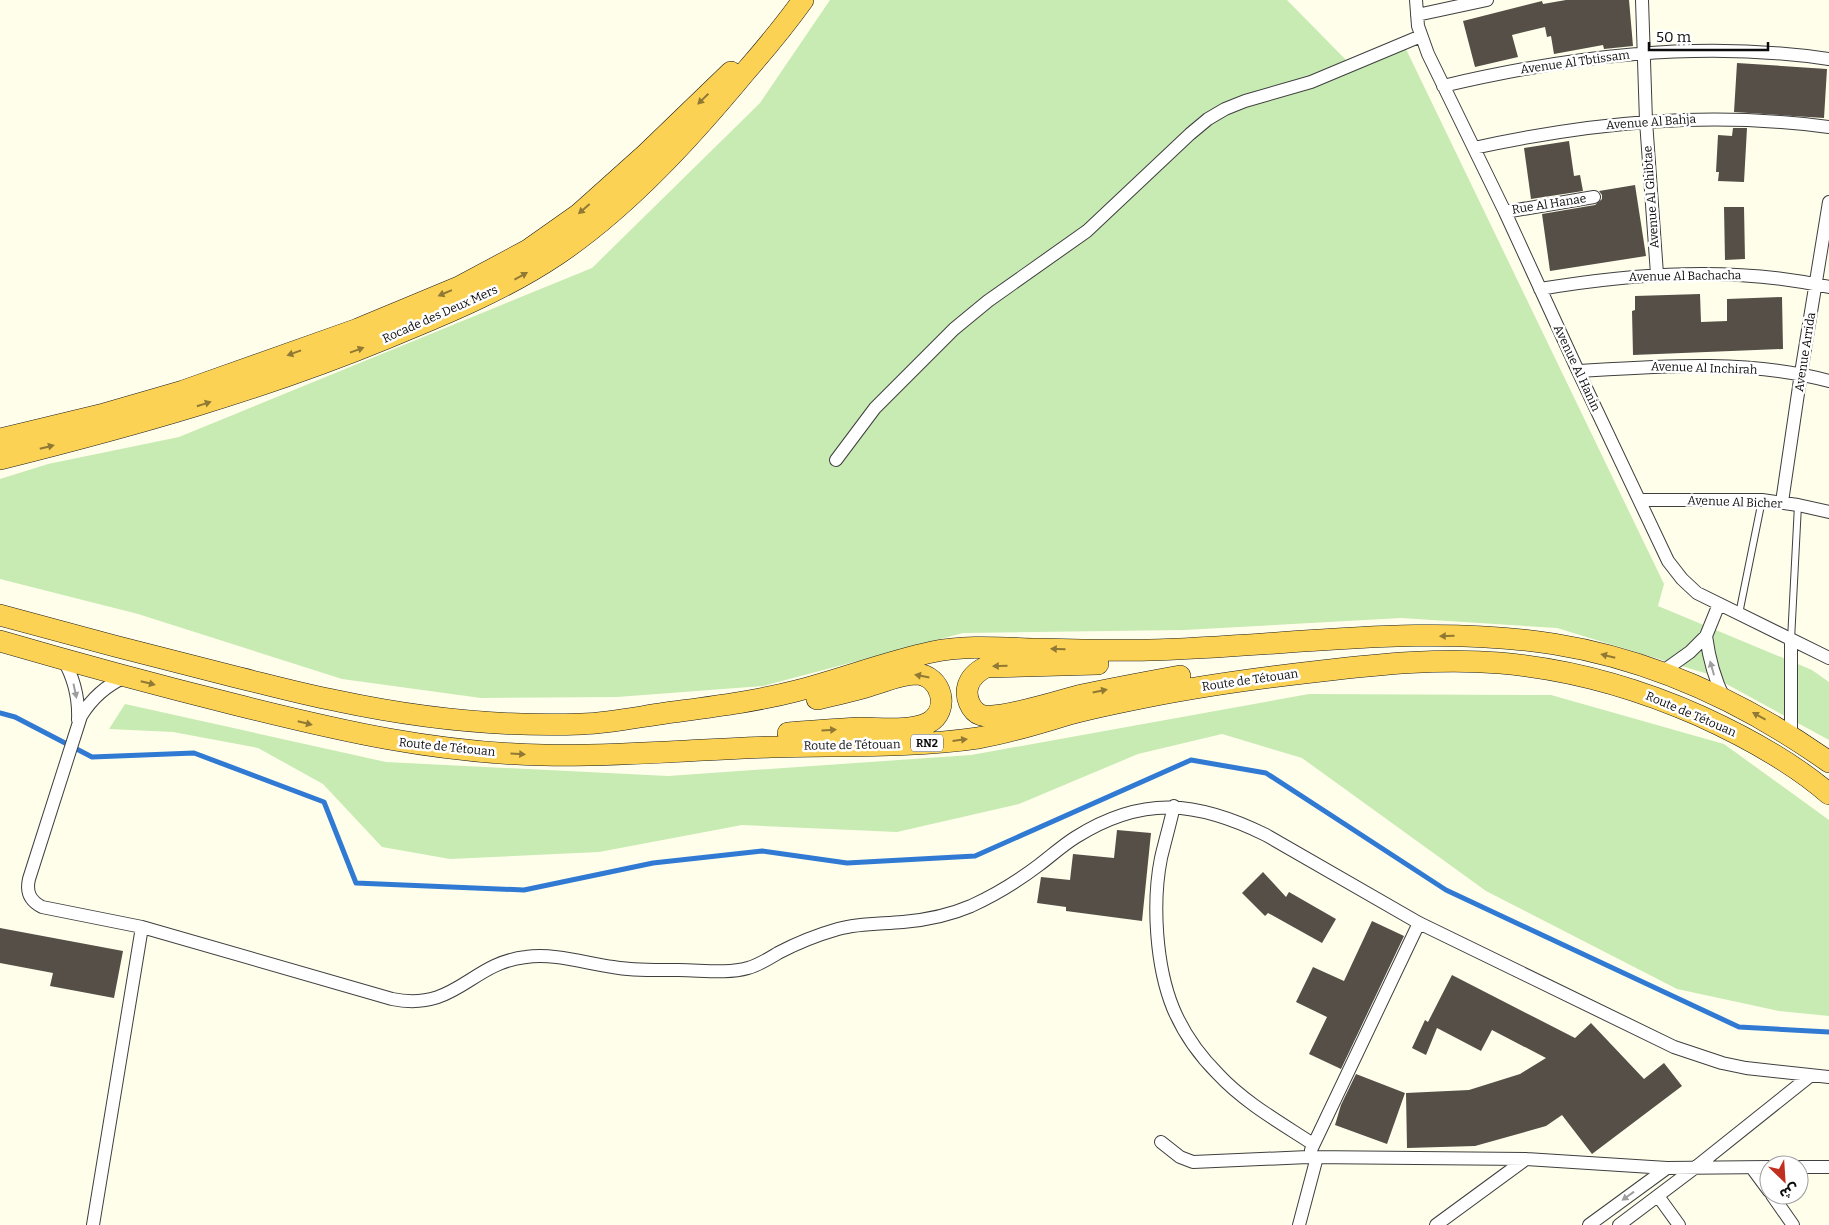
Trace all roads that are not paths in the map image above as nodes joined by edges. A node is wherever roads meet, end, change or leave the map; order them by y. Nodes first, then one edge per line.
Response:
1 (803, 0) edge
2 (1416, 0) edge
3 (1487, 0) edge
4 (1642, 0) edge
5 (1416, 15) junction
6 (790, 18) junction
7 (1421, 36) junction
8 (1644, 53) junction
9 (1829, 59) edge
10 (1443, 86) junction
11 (1646, 121) junction
12 (1829, 127) edge
13 (1474, 148) junction
14 (1594, 197) dead end
15 (1829, 202) edge
16 (1505, 212) junction
17 (1656, 274) junction
18 (1816, 284) junction
19 (1829, 287) edge
20 (1540, 289) junction
21 (1578, 371) junction
22 (1800, 373) junction
23 (1829, 381) edge
24 (0, 439) edge
25 (0, 459) edge
26 (836, 460) dead end
27 (1640, 500) junction
28 (1762, 500) junction
29 (1782, 502) junction
30 (1798, 505) junction
31 (1829, 512) edge
32 (1719, 604) junction
33 (1739, 614) junction
34 (0, 616) edge
35 (1706, 636) junction
36 (1380, 638) junction
37 (1791, 640) junction
38 (0, 641) edge
39 (1829, 658) edge
40 (63, 659) junction
41 (1361, 666) junction
42 (1662, 672) junction
43 (125, 677) junction
44 (1724, 698) junction
45 (588, 724) junction
46 (77, 725) junction
47 (1791, 735) junction
48 (589, 755) junction
49 (1829, 762) edge
50 (1829, 794) edge
51 (1174, 806) junction
52 (1419, 923) junction
53 (142, 927) junction
54 (1810, 1076) junction
55 (1829, 1077) edge
56 (1161, 1142) dead end
57 (1314, 1144) junction
58 (1312, 1157) junction
59 (1526, 1160) junction
60 (1696, 1167) junction
61 (1809, 1167) edge
62 (1829, 1167) edge
63 (1667, 1168) junction
64 (1752, 1168) junction
65 (1759, 1168) edge
66 (1759, 1177) edge
67 (1658, 1196) junction
68 (1779, 1205) edge
69 (93, 1225) edge
70 (1299, 1225) edge
71 (1436, 1225) edge
72 (1589, 1225) edge
73 (1619, 1225) edge
74 (1678, 1225) edge
75 (1793, 1225) edge

1 - 6 highway, Rocade des Deux Mers
2 - 5 street, Avenue Al Hanin
3 - 5 street
4 - 8 street, Avenue Al Ghibtae
5 - 7 street, Avenue Al Hanin
6 -> 24 highway, Rocade des Deux Mers
25 -> 6 highway, Rocade des Deux Mers
7 - 10 street, Avenue Al Hanin
7 - 26 street
8 - 9 street, Avenue Al Tbtissam
8 - 10 street, Avenue Al Tbtissam
8 - 11 street, Avenue Al Ghibtae
10 - 13 street, Avenue Al Hanin
11 - 12 street, Avenue Al Bahja
11 - 13 street, Avenue Al Bahja
11 - 17 street, Avenue Al Ghibtae
13 - 16 street, Avenue Al Hanin
14 - 16 street, Rue Al Hanae
15 - 18 street, Avenue Arrida
16 - 20 street, Avenue Al Hanin
17 - 18 street, Avenue Al Bachacha
17 - 20 street, Avenue Al Bachacha
18 - 19 street, Avenue Al Bachacha
18 - 22 street, Avenue Arrida
20 - 21 street, Avenue Al Hanin
21 - 22 street, Avenue Al Inchirah
21 - 27 street, Avenue Al Hanin
22 - 23 street, Avenue Al Inchirah
22 - 29 street, Avenue Arrida
27 - 28 street, Avenue Al Bicher
27 - 32 street, Avenue Al Hanin
28 - 29 street, Avenue Al Bicher
28 - 33 lane
29 - 30 street, Avenue Al Bicher
30 - 31 street, Avenue Al Bicher
30 - 37 lane
32 - 33 street, Avenue Al Hanin
32 - 35 street
33 - 37 street, Avenue Al Hanin
34 - 45 highway, Route de Tétouan
35 - 42 street
44 -> 35 street
36 -> 41 highway
42 -> 36 highway, Route de Tétouan
36 -> 45 highway, Route de Tétouan
37 - 39 street, Avenue Al Hanin
37 - 47 street
38 - 40 highway, Route de Tétouan / RN2
40 - 43 highway, Route de Tétouan / RN2
40 -> 46 street
48 -> 41 highway, Route de Tétouan / RN2
41 - 50 highway, Route de Tétouan / RN2
42 - 44 highway, Route de Tétouan
43 - 46 street
43 -> 48 highway, Route de Tétouan / RN2
47 -> 44 highway, Route de Tétouan
48 -> 45 highway
46 - 53 street
47 - 49 highway, Route de Tétouan
51 - 52 street
51 - 53 street
51 - 57 street
52 - 54 street
52 - 57 street
53 - 69 street
54 - 55 street
54 - 60 street
56 - 58 street
57 - 58 street
58 - 59 street
58 - 70 street
59 - 63 street
59 - 71 street
60 - 63 street
60 - 64 street
60 - 67 street
61 - 62 street
63 -> 72 street
64 - 65 street
64 - 66 street
67 - 73 street
67 - 74 street
68 - 75 street

